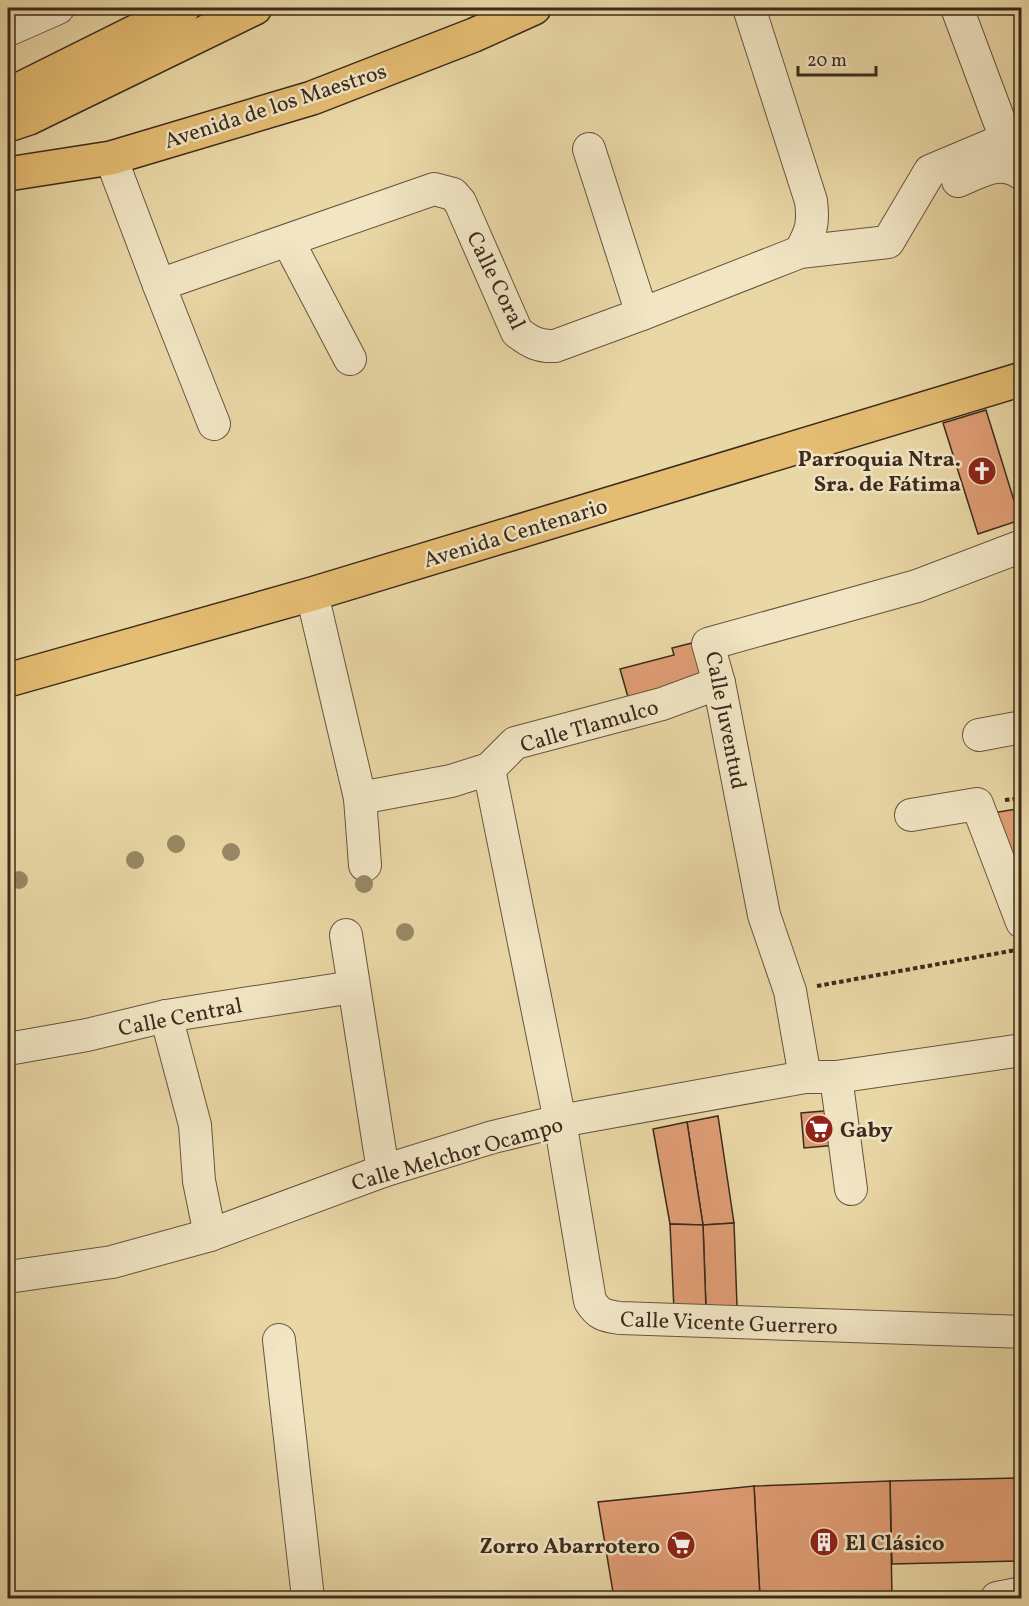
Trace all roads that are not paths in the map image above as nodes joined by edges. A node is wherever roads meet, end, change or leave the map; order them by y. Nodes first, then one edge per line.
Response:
1 (58, 8) edge
2 (183, 8) edge
3 (255, 8) edge
4 (534, 8) edge
5 (749, 8) edge
6 (957, 8) edge
7 (8, 30) edge
8 (8, 95) edge
9 (8, 125) edge
10 (1014, 136) edge
11 (589, 149) dead end
12 (111, 158) junction
13 (8, 174) edge
14 (1022, 174) edge
15 (288, 241) junction
16 (800, 252) junction
17 (901, 261) dead end
18 (159, 285) junction
19 (642, 314) junction
20 (350, 359) dead end
21 (1022, 380) edge
22 (214, 424) dead end
23 (1022, 546) edge
24 (312, 594) junction
25 (8, 680) edge
26 (719, 683) junction
27 (1022, 727) edge
28 (979, 735) dead end
29 (489, 769) junction
30 (360, 798) junction
31 (911, 815) dead end
32 (365, 865) dead end
33 (1022, 922) edge
34 (346, 935) dead end
35 (353, 987) junction
36 (166, 1016) junction
37 (8, 1049) edge
38 (1022, 1050) edge
39 (805, 1077) junction
40 (836, 1077) junction
41 (560, 1121) junction
42 (382, 1171) junction
43 (850, 1189) dead end
44 (210, 1235) junction
45 (8, 1277) edge
46 (1022, 1332) edge
47 (279, 1340) dead end
48 (1022, 1593) edge
49 (308, 1599) edge
50 (997, 1599) edge

1 - 7 street
2 - 8 main road
3 - 9 main road
4 - 12 main road, Avenida de los Maestros
5 - 16 street
6 - 10 street
10 - 16 street, Calle Coral
11 - 19 street
12 - 13 main road, Avenida de los Maestros
12 - 18 street
14 - 17 street
15 - 18 street, Calle Coral
15 - 19 street, Calle Coral
15 - 20 street
16 - 19 street, Calle Coral
18 - 22 street
21 - 24 main road, Avenida Centenario
23 - 26 street, Calle Juventud
24 - 25 main road, Avenida Centenario
24 - 30 street
26 - 29 street, Calle Tlamulco
26 - 39 street, Calle Juventud
27 - 28 street
29 - 30 street, Calle Tlamulco
29 - 41 street, Calle Vicente Guerrero
30 - 32 street
31 - 33 street
34 - 35 street
35 - 36 street, Calle Central
35 - 42 street
36 - 37 street, Calle Central
36 - 44 street
38 - 40 street, Calle Melchor Ocampo
39 - 40 street, Calle Melchor Ocampo
39 - 41 street, Calle Melchor Ocampo
40 - 43 street
41 - 42 street, Calle Melchor Ocampo
41 - 46 street, Calle Vicente Guerrero
42 - 44 street, Calle Melchor Ocampo
44 - 45 street, Calle Melchor Ocampo
47 - 49 street
48 - 50 street

